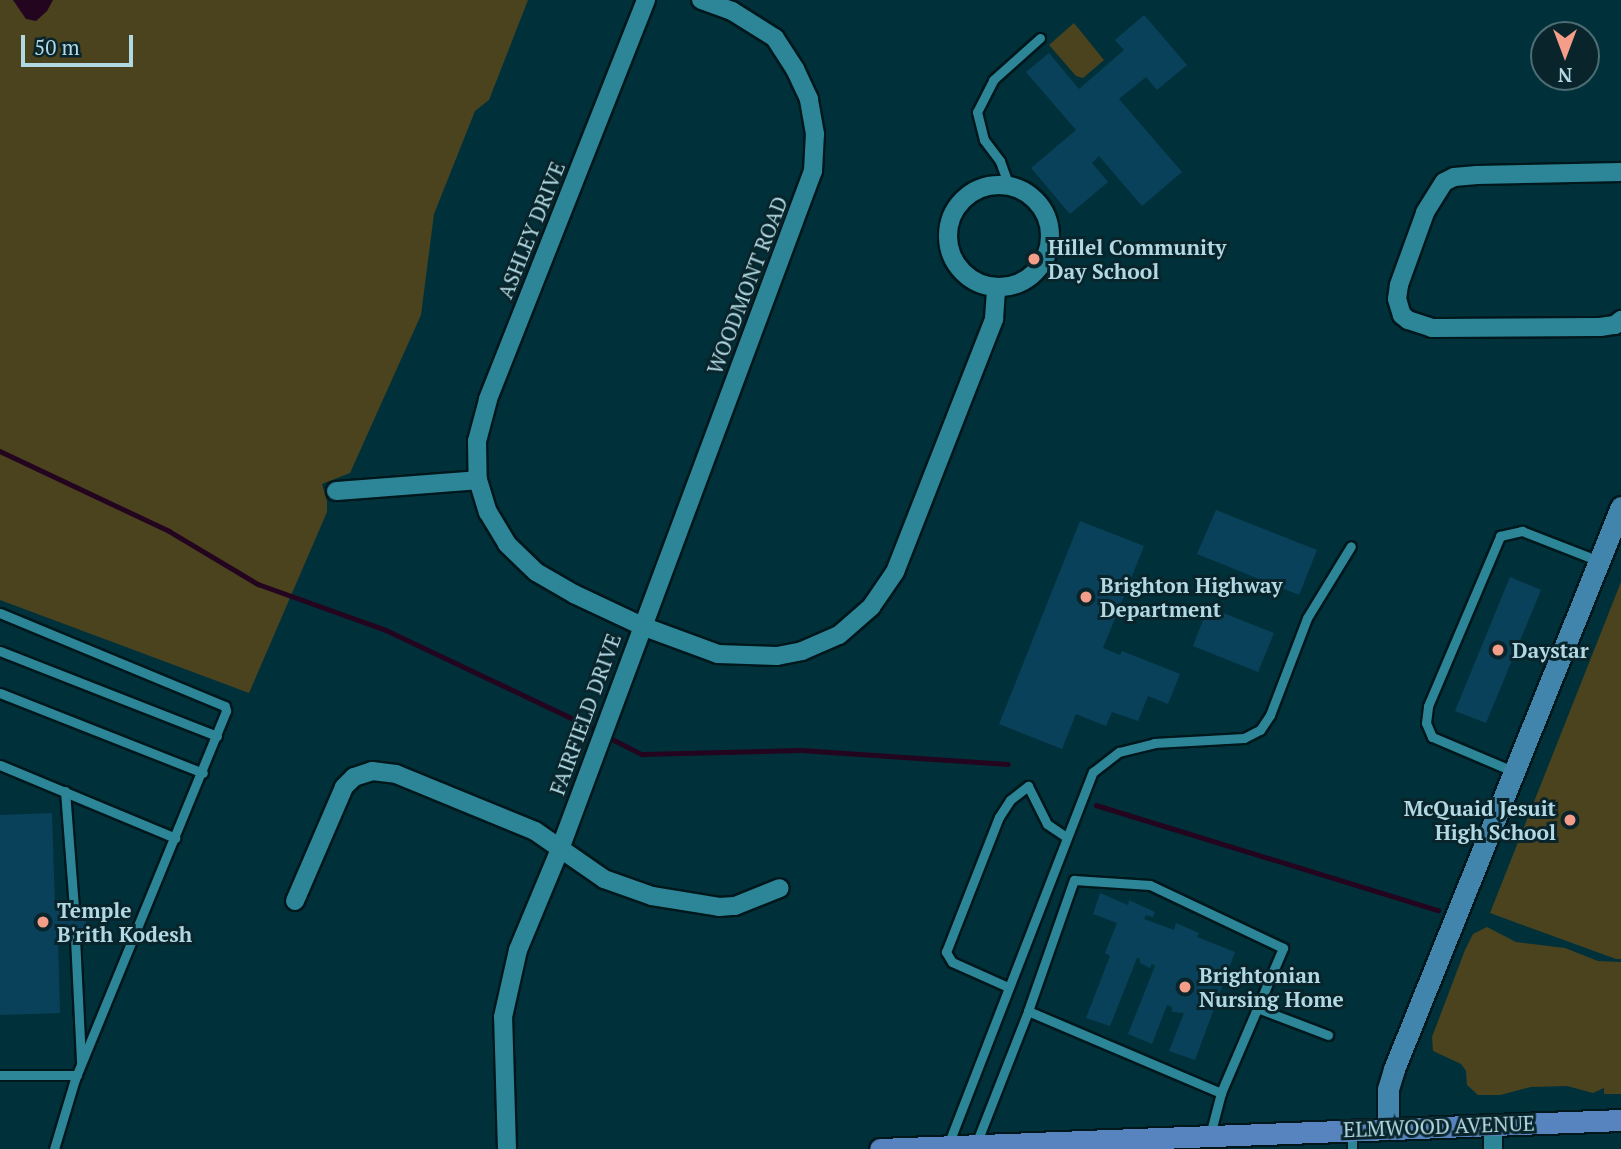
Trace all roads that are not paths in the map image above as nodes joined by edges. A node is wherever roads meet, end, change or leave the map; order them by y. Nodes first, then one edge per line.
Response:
1 (646, 0) edge
2 (701, 0) edge
3 (1040, 38) dead end
4 (1621, 172) edge
5 (1009, 186) junction
6 (996, 288) junction
7 (1621, 320) edge
8 (478, 480) junction
9 (335, 491) dead end
10 (1621, 507) edge
11 (1351, 546) dead end
12 (1600, 561) junction
13 (0, 612) edge
14 (642, 626) junction
15 (0, 651) edge
16 (0, 693) edge
17 (217, 736) junction
18 (0, 765) edge
19 (203, 773) junction
20 (1516, 773) junction
21 (65, 791) junction
22 (1066, 837) junction
23 (175, 838) junction
24 (560, 849) junction
25 (780, 888) dead end
26 (295, 901) dead end
27 (74, 907) dead end
28 (75, 938) dead end
29 (1008, 987) junction
30 (1257, 1008) junction
31 (1028, 1010) junction
32 (1328, 1035) dead end
33 (81, 1065) junction
34 (0, 1075) edge
35 (77, 1075) junction
36 (1221, 1093) junction
37 (1621, 1120) edge
38 (1493, 1124) junction
39 (1388, 1128) junction
40 (1210, 1135) junction
41 (1352, 1139) edge
42 (1189, 1143) edge
43 (976, 1146) junction
44 (1026, 1146) edge
45 (948, 1147) junction
46 (54, 1149) edge
47 (507, 1149) edge
48 (880, 1149) edge
49 (1493, 1149) edge

1 - 8 street, ASHLEY DRIVE
2 - 14 street, WOODMONT ROAD
3 - 5 lane
4 - 7 street
5 - 6 street
5 - 6 street
6 - 14 street, FAIRFIELD DRIVE
8 - 9 street
8 - 14 street, ASHLEY DRIVE
10 - 12 street
11 - 22 lane
12 - 20 street
12 - 20 lane
13 - 17 lane
14 - 24 street, FAIRFIELD DRIVE
15 - 17 lane
16 - 19 lane
17 - 19 lane
18 - 21 lane
19 - 23 lane
20 - 39 street
21 - 23 lane
21 - 27 lane
22 - 29 lane
22 - 29 lane
23 - 33 lane
24 - 25 street
24 - 26 street
24 - 47 street, FAIRFIELD DRIVE
28 - 33 lane
29 - 45 lane
30 - 31 lane
30 - 32 lane
30 - 36 lane
31 - 36 lane
31 - 43 lane
33 - 35 lane
34 - 35 lane
35 - 46 lane
36 - 40 lane
37 - 38 main road, ELMWOOD AVENUE
38 - 39 main road, ELMWOOD AVENUE
38 - 49 street
39 - 41 main road, ELMWOOD AVENUE
40 - 41 main road, ELMWOOD AVENUE
40 - 42 main road, ELMWOOD AVENUE
42 - 44 main road, ELMWOOD AVENUE
43 - 44 main road, ELMWOOD AVENUE
43 - 45 main road, ELMWOOD AVENUE
45 - 48 main road, ELMWOOD AVENUE

